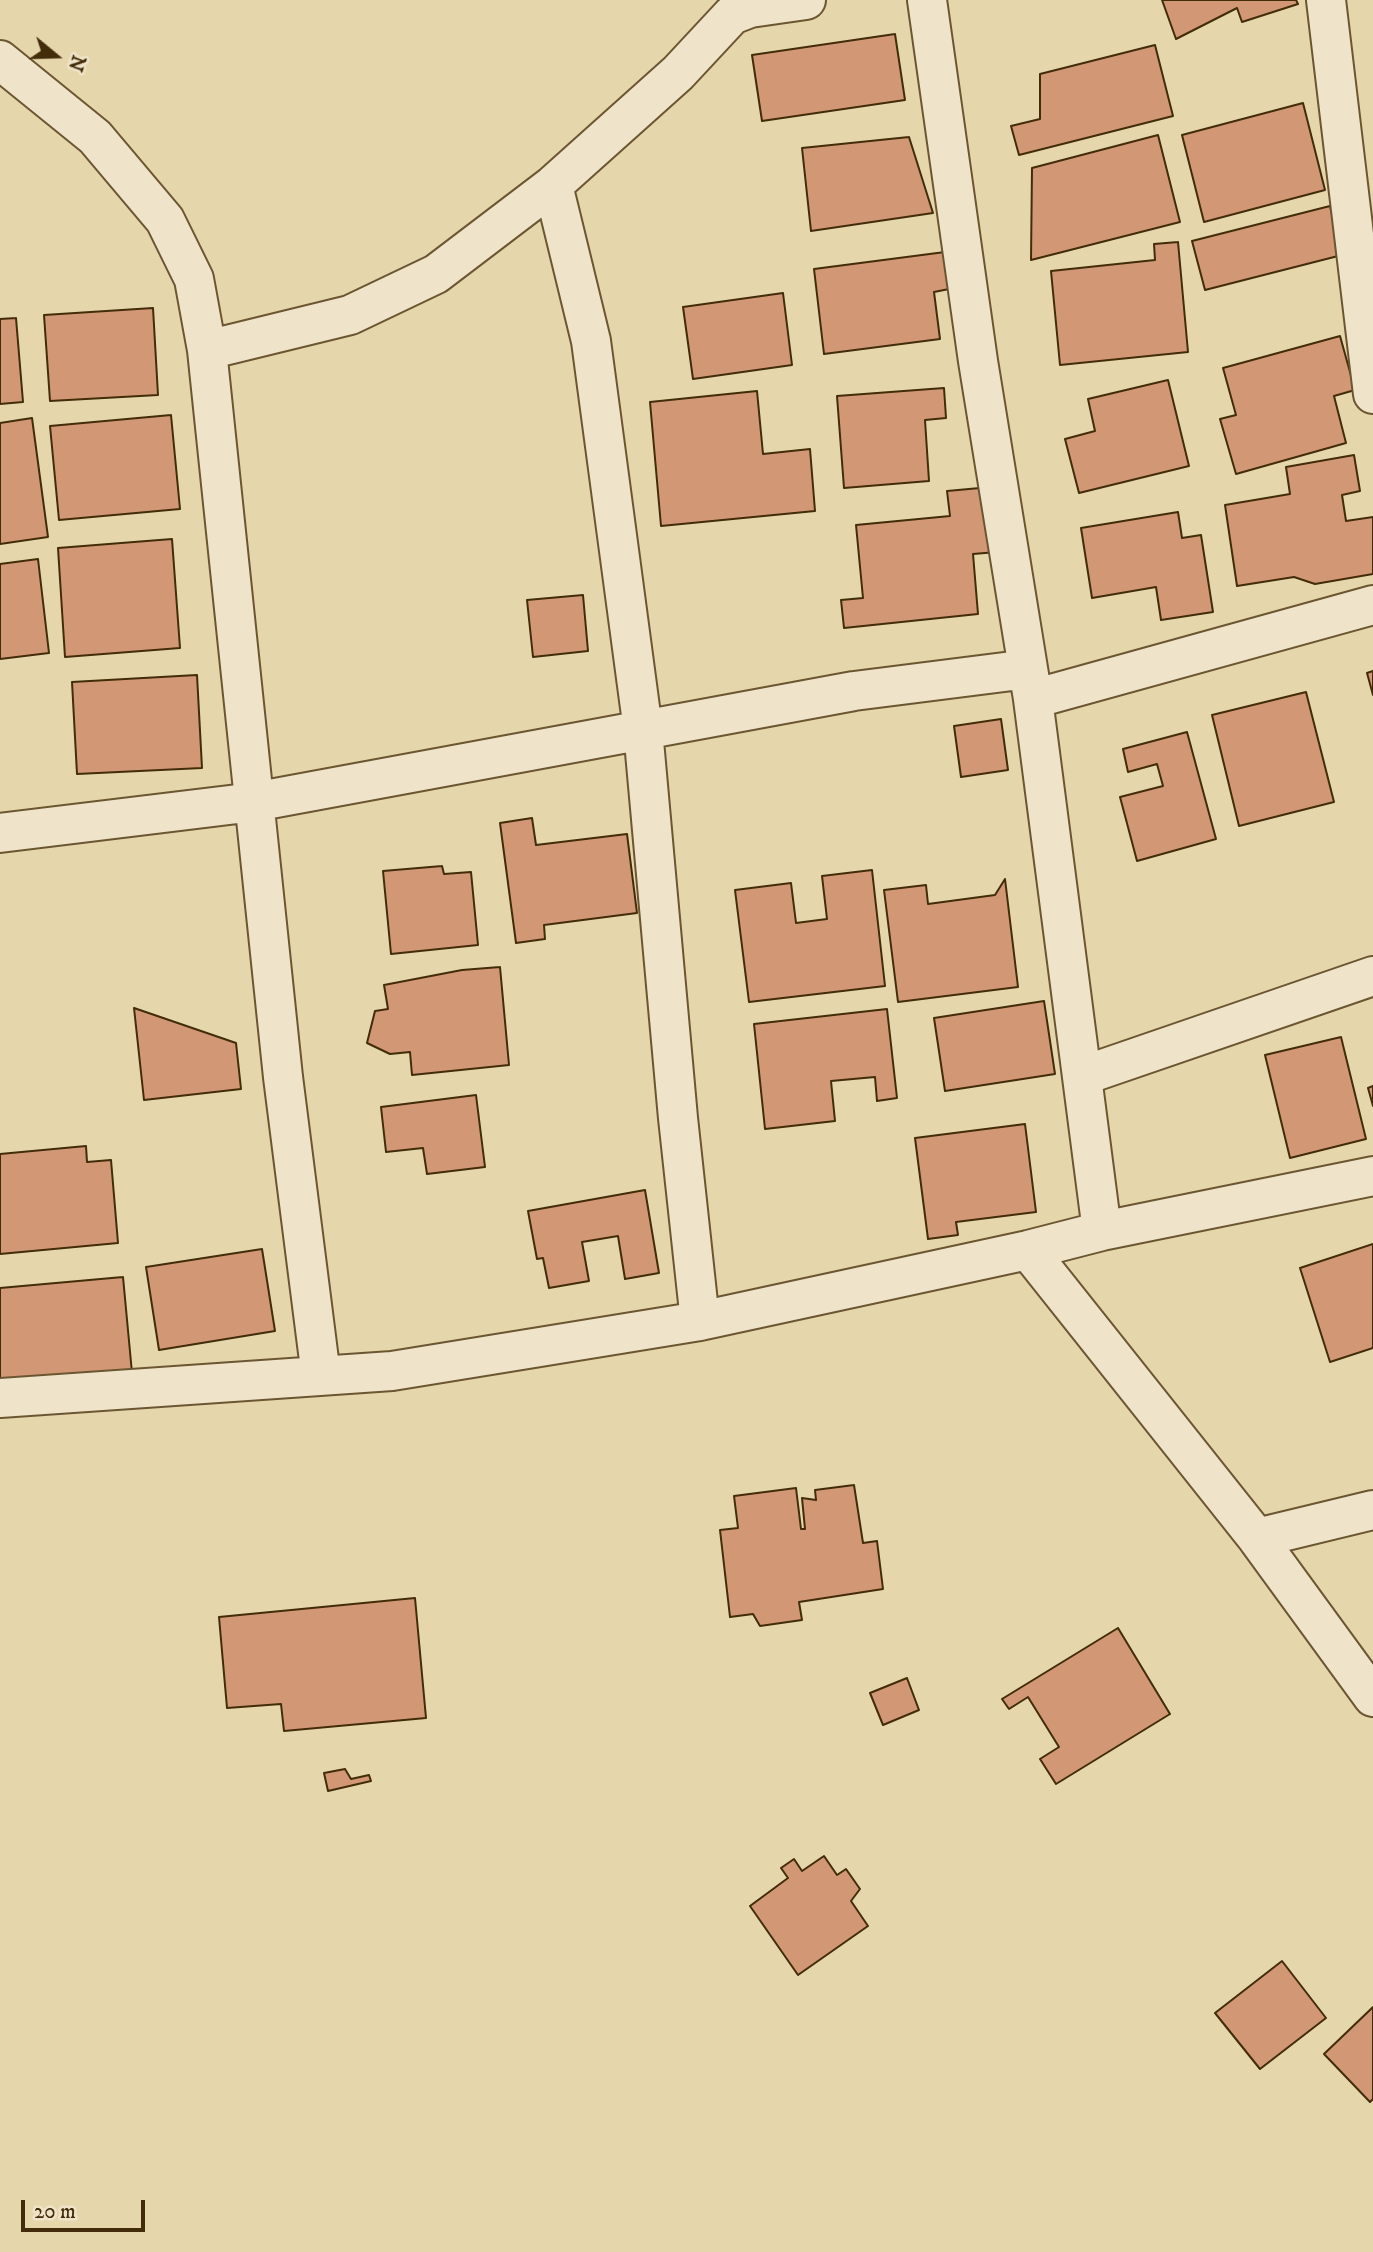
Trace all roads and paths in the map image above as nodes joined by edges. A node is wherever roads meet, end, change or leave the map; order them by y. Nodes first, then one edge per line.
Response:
1 (806, 0) edge
2 (927, 0) edge
3 (1326, 0) edge
4 (727, 8) edge
5 (0, 60) edge
6 (553, 185) junction
7 (1363, 222) edge
8 (207, 350) junction
9 (1373, 394) edge
10 (1373, 605) edge
11 (1031, 684) junction
12 (643, 730) junction
13 (254, 802) junction
14 (0, 833) edge
15 (1373, 976) edge
16 (1082, 1076) junction
17 (1373, 1177) edge
18 (1102, 1231) junction
19 (1028, 1250) junction
20 (700, 1321) junction
21 (321, 1376) junction
22 (0, 1398) edge
23 (1373, 1510) edge
24 (1257, 1538) junction
25 (1373, 1698) edge

1 - 4 street
2 - 11 street
3 - 7 street
4 - 6 street
5 - 8 street
6 - 8 street
6 - 12 street
7 - 9 street
8 - 13 street
10 - 11 street
11 - 12 street
11 - 16 street
12 - 13 street
12 - 20 street
13 - 14 street
13 - 21 street
15 - 16 street
16 - 18 street
17 - 18 street
18 - 19 street
19 - 20 street
19 - 24 street
20 - 21 street
21 - 22 street
23 - 24 street
24 - 25 street

